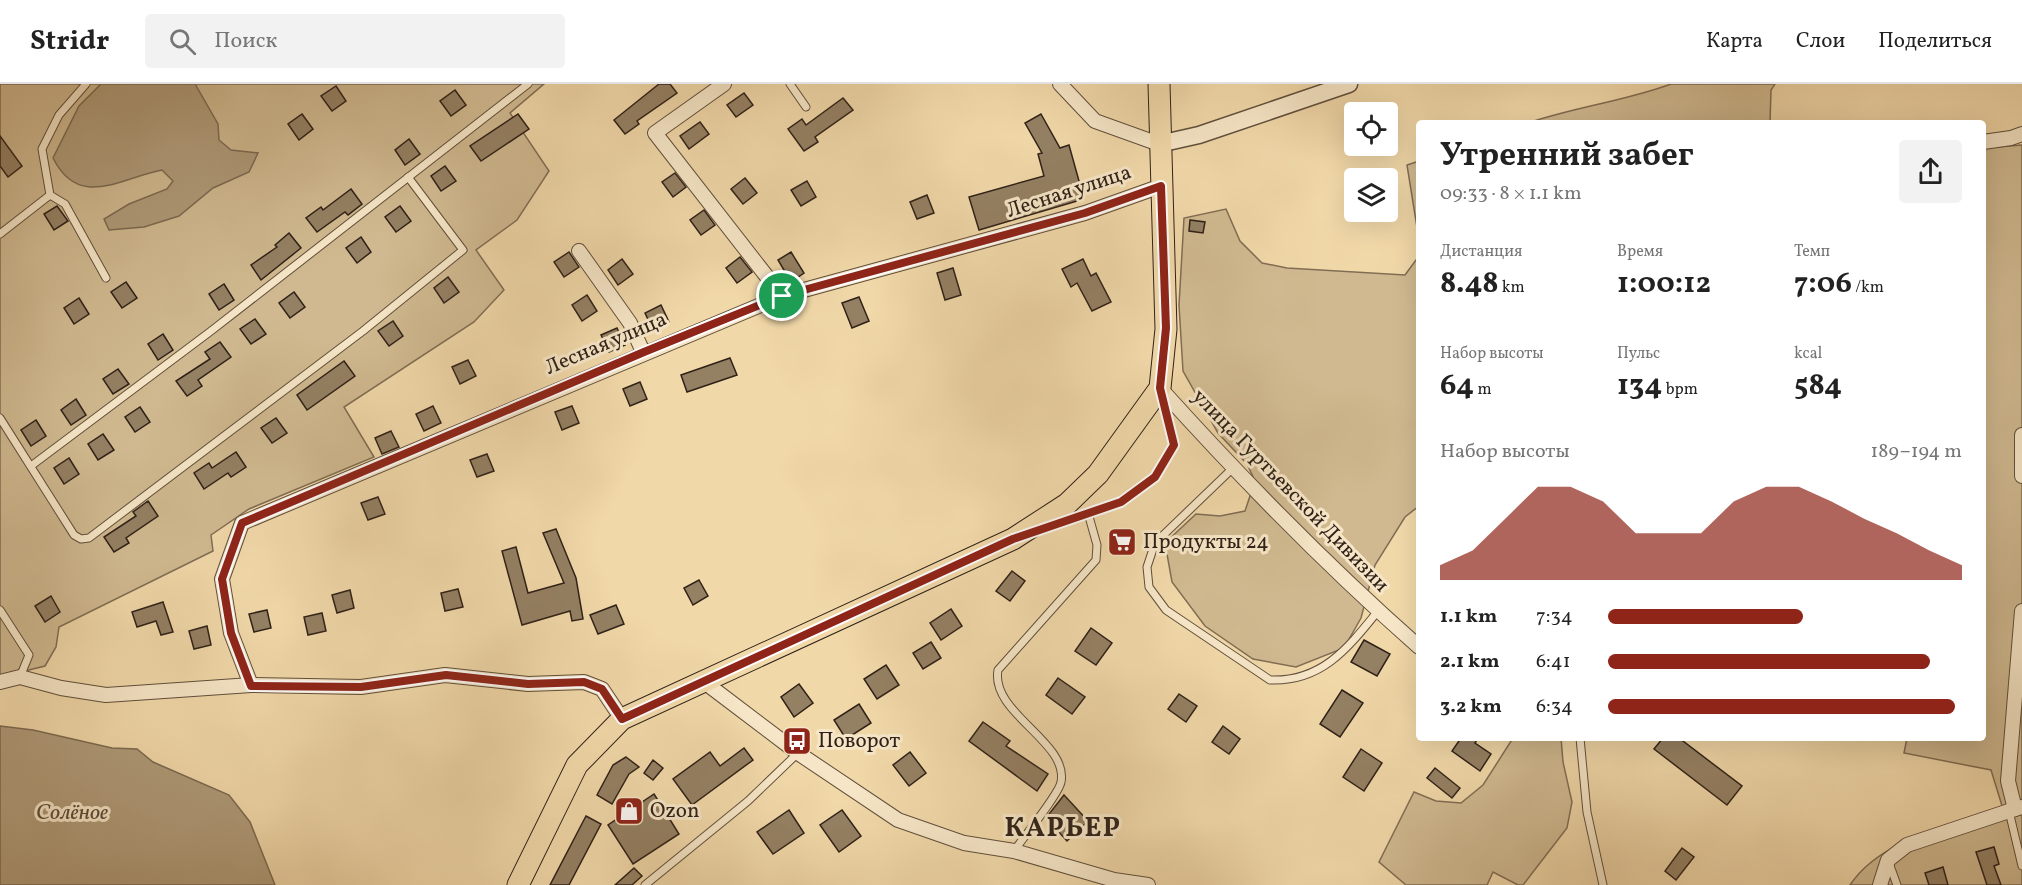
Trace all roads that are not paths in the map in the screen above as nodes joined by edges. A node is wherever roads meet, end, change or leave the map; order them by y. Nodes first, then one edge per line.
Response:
1 (86, 84) edge
2 (528, 84) edge
3 (724, 84) edge
4 (790, 84) edge
5 (1060, 84) edge
6 (1159, 84) edge
7 (1349, 84) edge
8 (806, 107) dead end
9 (2022, 134) edge
10 (1986, 142) edge
11 (1159, 144) junction
12 (408, 177) junction
13 (1161, 186) junction
14 (50, 195) junction
15 (0, 234) edge
16 (579, 251) dead end
17 (106, 278) dead end
18 (782, 296) junction
19 (644, 352) junction
20 (1160, 388) junction
21 (0, 418) edge
22 (2022, 435) edge
23 (30, 466) junction
24 (1233, 468) junction
25 (2022, 476) edge
26 (1088, 513) junction
27 (1013, 539) junction
28 (0, 610) edge
29 (1378, 611) junction
30 (2022, 611) edge
31 (1416, 644) edge
32 (20, 677) junction
33 (703, 681) junction
34 (0, 682) edge
35 (251, 686) junction
36 (622, 719) junction
37 (1580, 741) edge
38 (798, 753) junction
39 (2015, 809) edge
40 (1014, 851) junction
41 (1888, 860) junction
42 (2022, 866) edge
43 (518, 885) edge
44 (645, 885) edge
45 (1148, 885) edge
46 (1603, 885) edge
47 (1880, 885) edge
48 (1897, 885) edge

1 - 14 lane
2 - 12 lane
3 - 18 street
4 - 8 lane
5 - 11 street
6 - 11 main road
7 - 11 street
9 - 10 street
11 - 13 main road
12 - 23 lane
12 - 23 lane
13 - 18 street, Лесная улица
13 - 20 main road
14 - 15 lane
14 - 17 lane
16 - 19 street
18 - 19 street, Лесная улица
19 - 35 street, Лесная улица
20 - 24 street, улица Гуртьевской Дивизии
20 - 26 lane
20 - 27 main road
21 - 23 lane
22 - 25 street
24 - 29 street, улица Гуртьевской Дивизии
24 - 29 lane
26 - 27 lane
26 - 40 lane
27 - 33 main road
28 - 32 lane
29 - 31 street, улица Гуртьевской Дивизии
30 - 39 street
32 - 34 street
32 - 35 street
33 - 36 main road
33 - 38 street
35 - 36 street
36 - 43 main road
37 - 46 lane
38 - 40 street
38 - 44 lane
39 - 41 street
39 - 42 lane
40 - 45 street
41 - 47 street
41 - 48 lane

